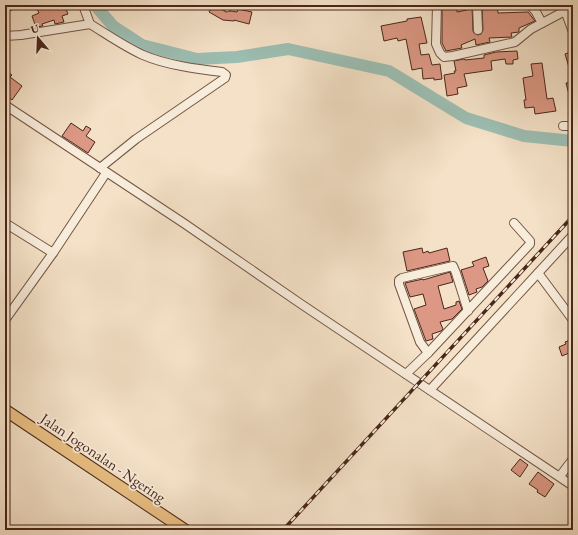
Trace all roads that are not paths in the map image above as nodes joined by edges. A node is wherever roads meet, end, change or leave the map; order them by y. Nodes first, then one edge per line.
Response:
1 (83, 5) edge
2 (437, 5) edge
3 (477, 5) edge
4 (530, 5) edge
5 (564, 8) edge
6 (542, 23) junction
7 (90, 24) junction
8 (478, 30) dead end
9 (573, 32) edge
10 (5, 36) edge
11 (5, 105) edge
12 (563, 126) dead end
13 (573, 126) edge
14 (103, 170) junction
15 (5, 223) edge
16 (514, 223) dead end
17 (573, 235) edge
18 (53, 253) junction
19 (538, 273) junction
20 (468, 311) junction
21 (572, 316) edge
22 (5, 320) edge
23 (428, 353) junction
24 (406, 374) junction
25 (430, 390) junction
26 (5, 410) edge
27 (573, 459) edge
28 (560, 476) junction
29 (573, 486) edge
30 (185, 530) edge

1 - 7 street
2 - 6 street
3 - 8 street
4 - 6 street
5 - 6 street
5 - 9 street
7 - 10 street
7 - 14 street
11 - 14 street
12 - 13 street
14 - 18 street
14 - 24 street
15 - 18 street
16 - 20 street
17 - 19 street
18 - 22 street
19 - 21 street
19 - 25 street
20 - 23 street
20 - 23 street
23 - 24 street
24 - 25 street
25 - 28 street
26 - 30 main road, Jalan Jogonalan - Ngering
27 - 28 street
28 - 29 street

